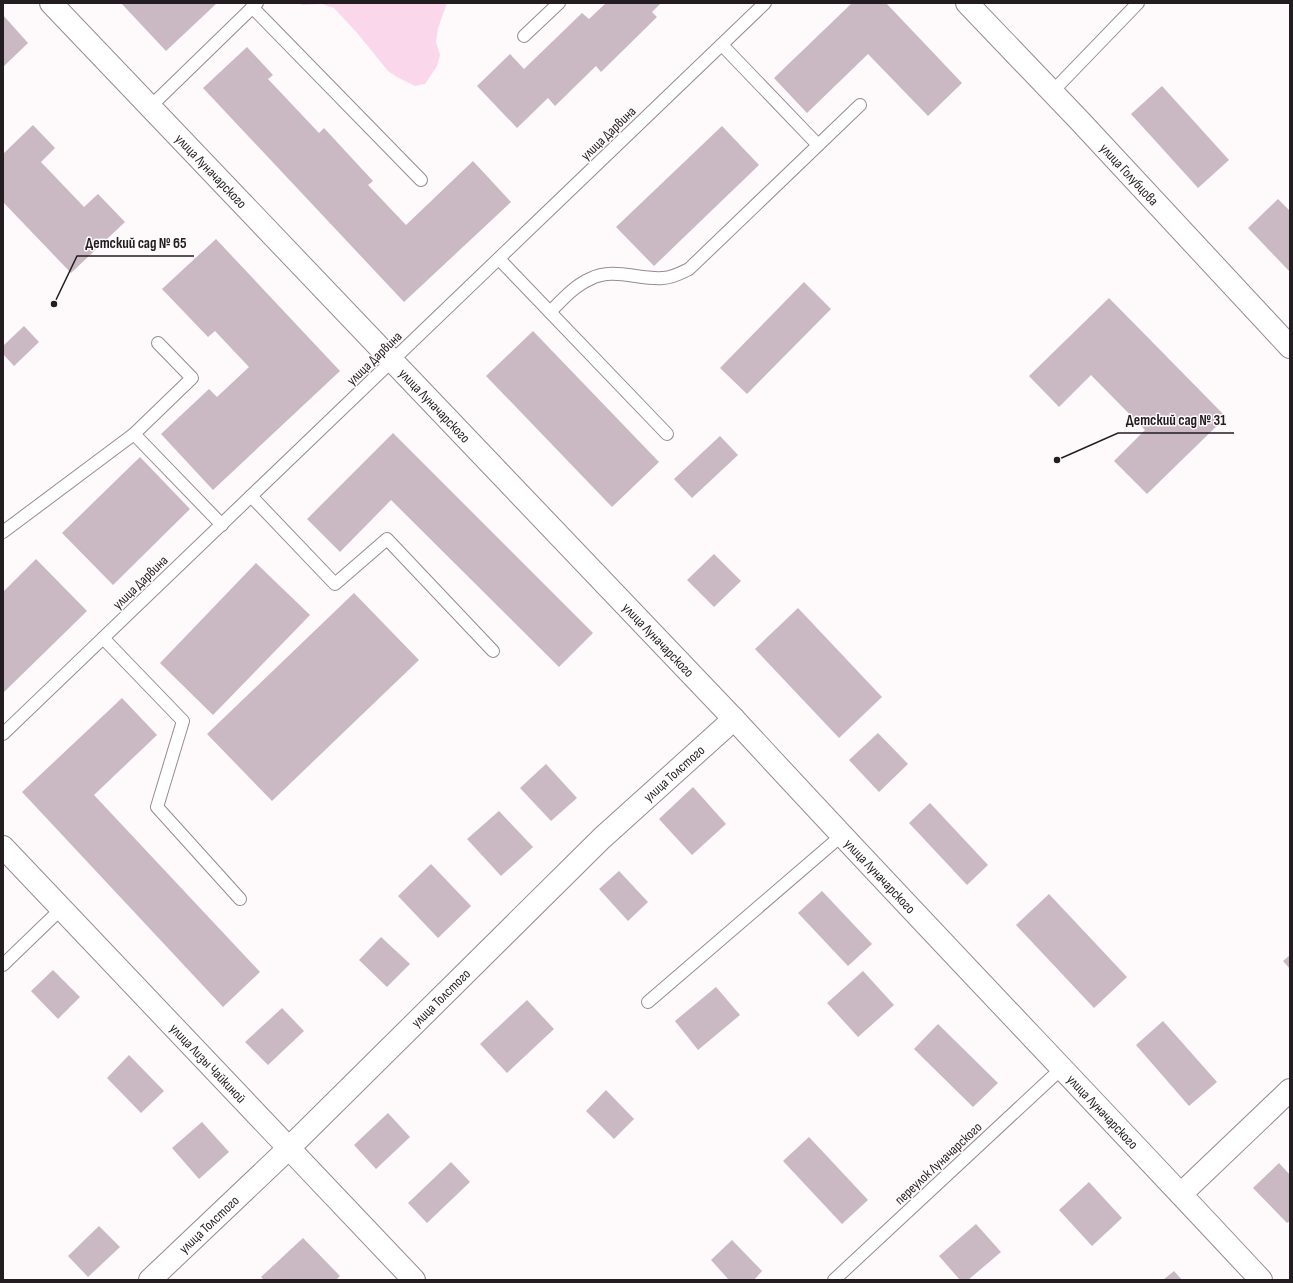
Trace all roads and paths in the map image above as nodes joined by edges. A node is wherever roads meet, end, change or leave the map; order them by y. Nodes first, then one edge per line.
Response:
1 (52, 3) edge
2 (559, 3) edge
3 (765, 3) edge
4 (967, 3) edge
5 (1138, 3) edge
6 (254, 5) edge
7 (524, 36) dead end
8 (722, 44) junction
9 (1052, 92) junction
10 (860, 105) dead end
11 (151, 106) junction
12 (818, 145) junction
13 (421, 180) dead end
14 (499, 259) junction
15 (550, 312) junction
16 (158, 343) dead end
17 (1290, 347) edge
18 (393, 360) junction
19 (134, 434) junction
20 (667, 434) dead end
21 (251, 496) junction
22 (222, 524) junction
23 (3, 532) edge
24 (102, 638) junction
25 (493, 651) dead end
26 (734, 719) junction
27 (3, 734) edge
28 (841, 836) junction
29 (3, 847) edge
30 (240, 899) dead end
31 (62, 908) junction
32 (3, 965) edge
33 (648, 1002) dead end
34 (1062, 1068) junction
35 (1290, 1090) edge
36 (289, 1148) junction
37 (1181, 1194) junction
38 (150, 1280) edge
39 (414, 1280) edge
40 (834, 1280) edge
41 (1261, 1280) edge

1 - 11 street, улица Луначарского
2 - 7 lane
3 - 8 lane, улица Дарвина
4 - 9 street, улица Голубцова
5 - 9 lane
6 - 11 lane
6 - 13 lane
8 - 12 lane
8 - 14 lane, улица Дарвина
9 - 17 street, улица Голубцова
10 - 12 lane
11 - 18 street, улица Луначарского
12 - 15 lane
14 - 15 lane
14 - 18 lane, улица Дарвина
15 - 20 lane
16 - 19 lane
18 - 21 lane, улица Дарвина
18 - 26 street, улица Луначарского
19 - 22 lane
19 - 23 lane
21 - 22 lane, улица Дарвина
21 - 25 lane
22 - 24 lane, улица Дарвина
24 - 27 lane, улица Дарвина
24 - 30 lane
26 - 28 street, улица Луначарского
26 - 36 street, улица Толстого
28 - 33 lane
28 - 34 street, улица Луначарского
29 - 31 street, улица Лизы Чайкиной
31 - 32 lane
31 - 36 street, улица Лизы Чайкиной
34 - 37 street, улица Луначарского
34 - 40 lane, переулок Луначарского
35 - 37 street
36 - 38 street, улица Толстого
36 - 39 street, улица Лизы Чайкиной
37 - 41 street, улица Луначарского

